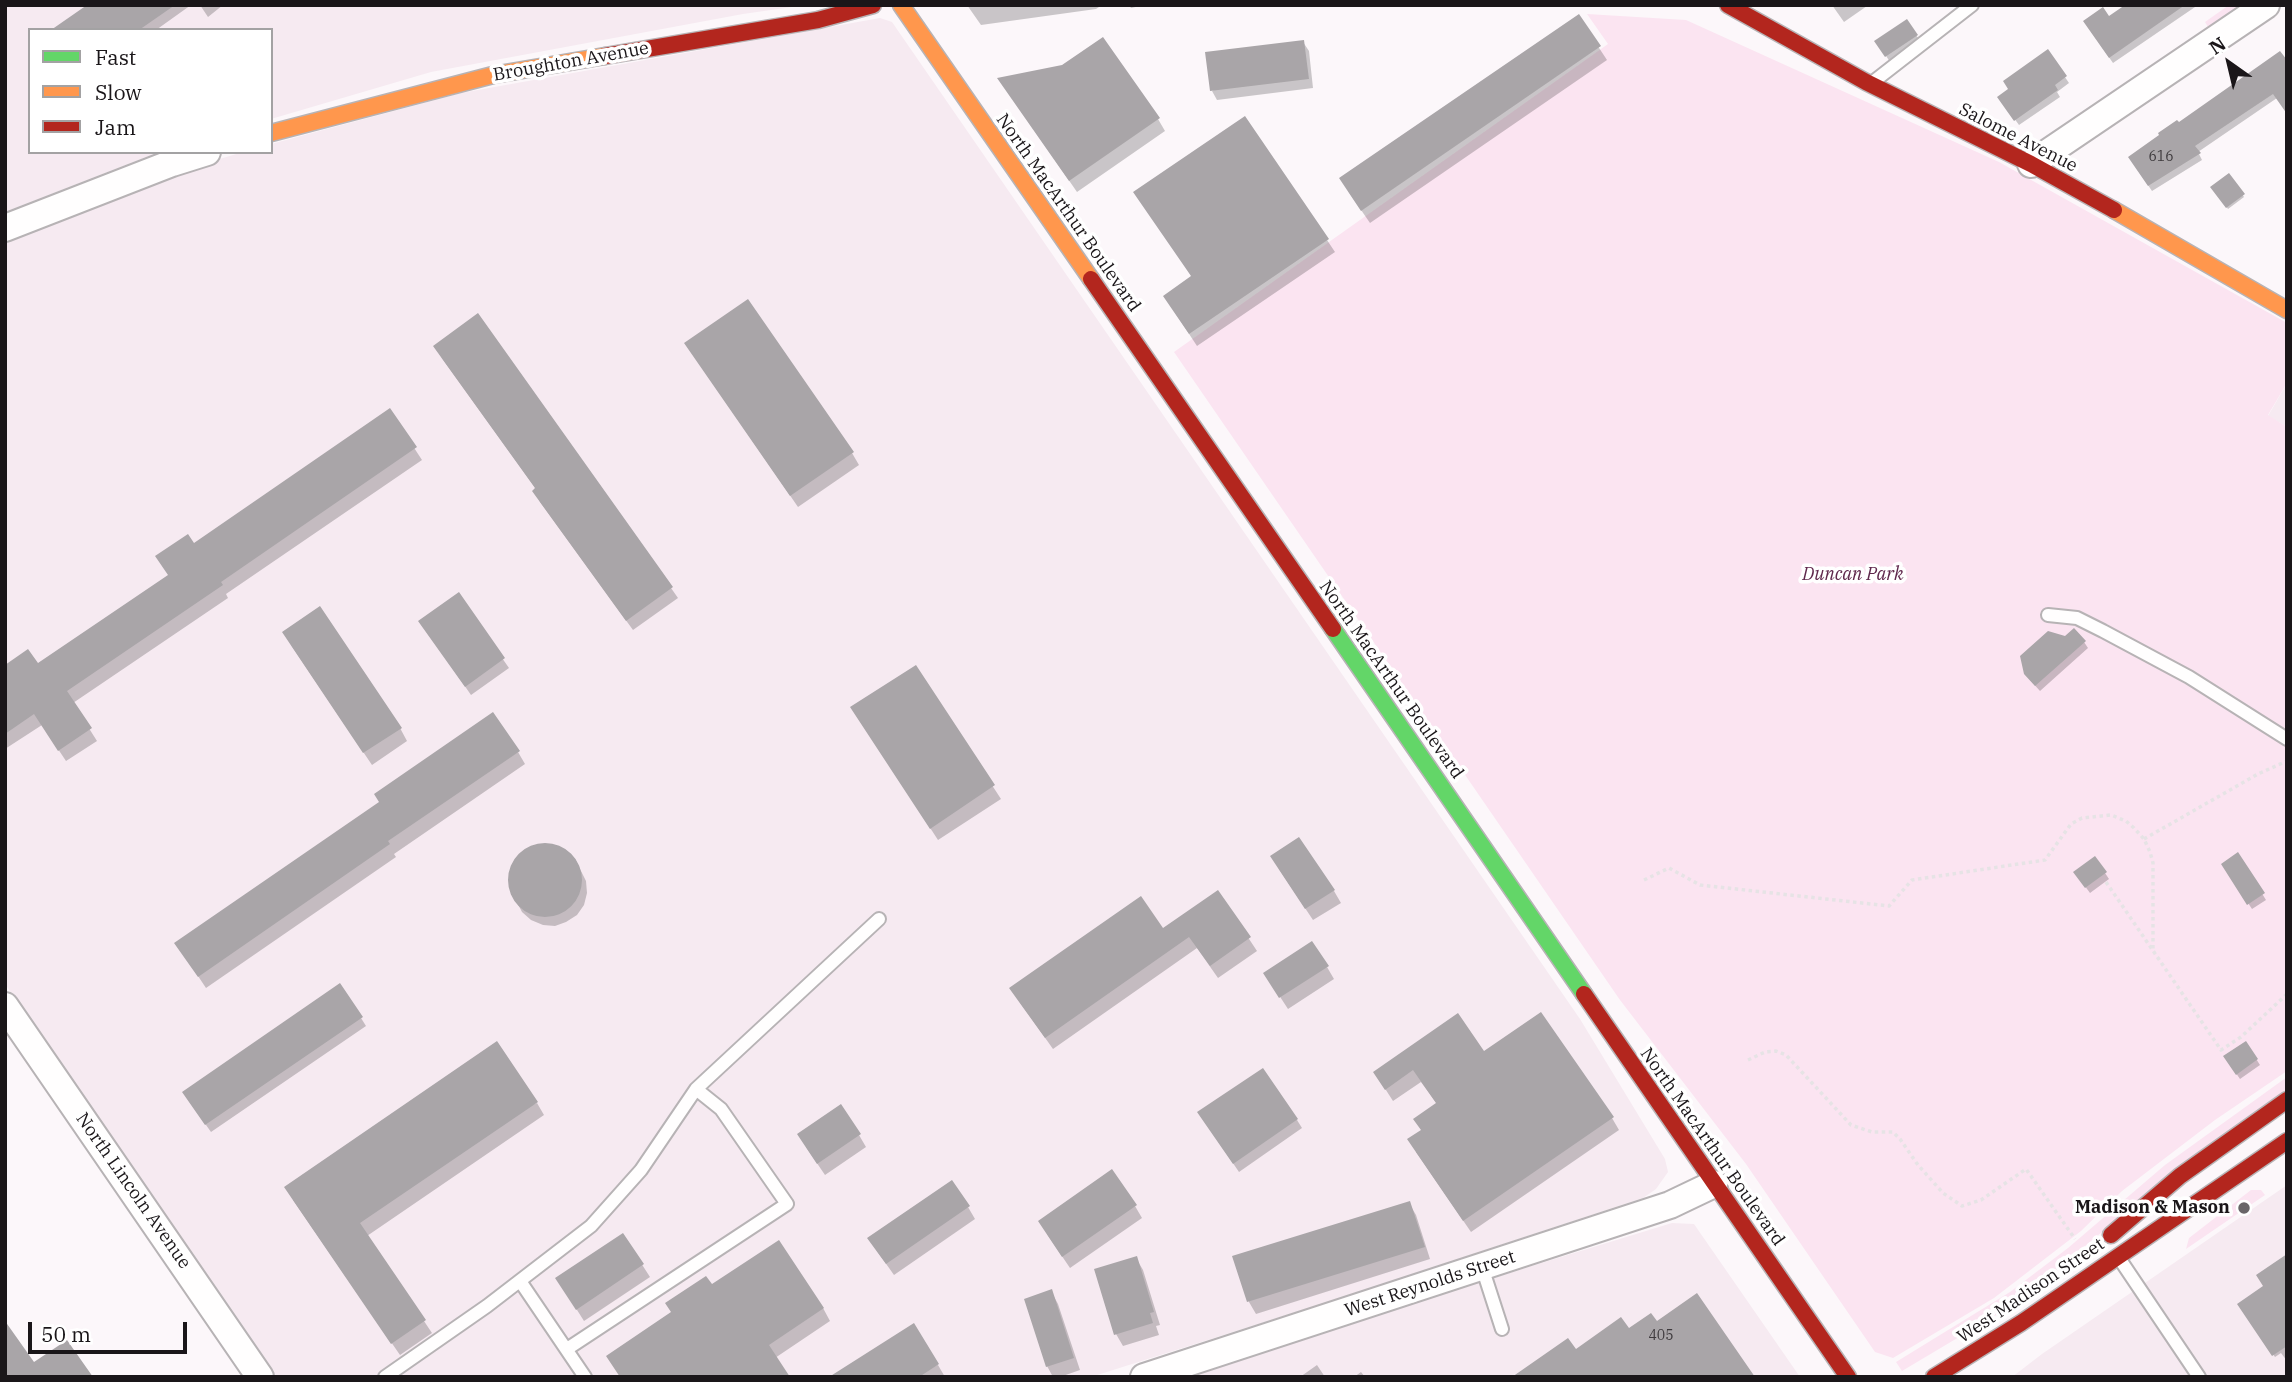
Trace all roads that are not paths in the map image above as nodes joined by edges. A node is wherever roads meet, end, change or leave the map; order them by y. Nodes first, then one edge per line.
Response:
1 (873, 5) edge
2 (901, 5) edge
3 (1728, 5) edge
4 (1972, 5) edge
5 (2265, 6) edge
6 (1870, 84) junction
7 (273, 132) edge
8 (201, 154) edge
9 (2031, 164) junction
10 (5, 228) edge
11 (2287, 310) edge
12 (2048, 615) dead end
13 (2287, 738) edge
14 (879, 919) dead end
15 (5, 1006) edge
16 (15, 1041) edge
17 (696, 1089) junction
18 (2287, 1100) edge
19 (2287, 1141) edge
20 (1714, 1184) junction
21 (2118, 1255) junction
22 (1482, 1267) junction
23 (520, 1281) junction
24 (2021, 1323) junction
25 (1502, 1329) dead end
26 (567, 1349) junction
27 (1997, 1354) dead end
28 (1174, 1372) edge
29 (260, 1377) edge
30 (385, 1377) edge
31 (585, 1377) edge
32 (1144, 1377) edge
33 (1848, 1377) edge
34 (1934, 1377) edge
35 (2199, 1377) edge

1 - 7 street, Broughton Avenue
2 - 20 street, North MacArthur Boulevard
3 - 6 street, Salome Avenue
4 - 6 lane
5 - 9 street
6 - 9 street, Salome Avenue
8 - 10 street
9 - 11 street, Salome Avenue
12 - 13 lane
14 - 17 lane
15 - 16 street, North Lincoln Avenue
16 - 29 street, North Lincoln Avenue
17 - 23 lane
17 - 26 lane
18 - 24 street
19 - 21 street, West Madison Street
20 - 22 street, West Reynolds Street
20 - 33 street, North MacArthur Boulevard
21 - 24 street, West Madison Street
21 - 35 lane
22 - 25 lane
22 - 28 street, West Reynolds Street
23 - 26 lane
23 - 30 lane
24 - 27 street
24 - 34 street, West Madison Street
26 - 31 lane
28 - 32 street, West Reynolds Street

